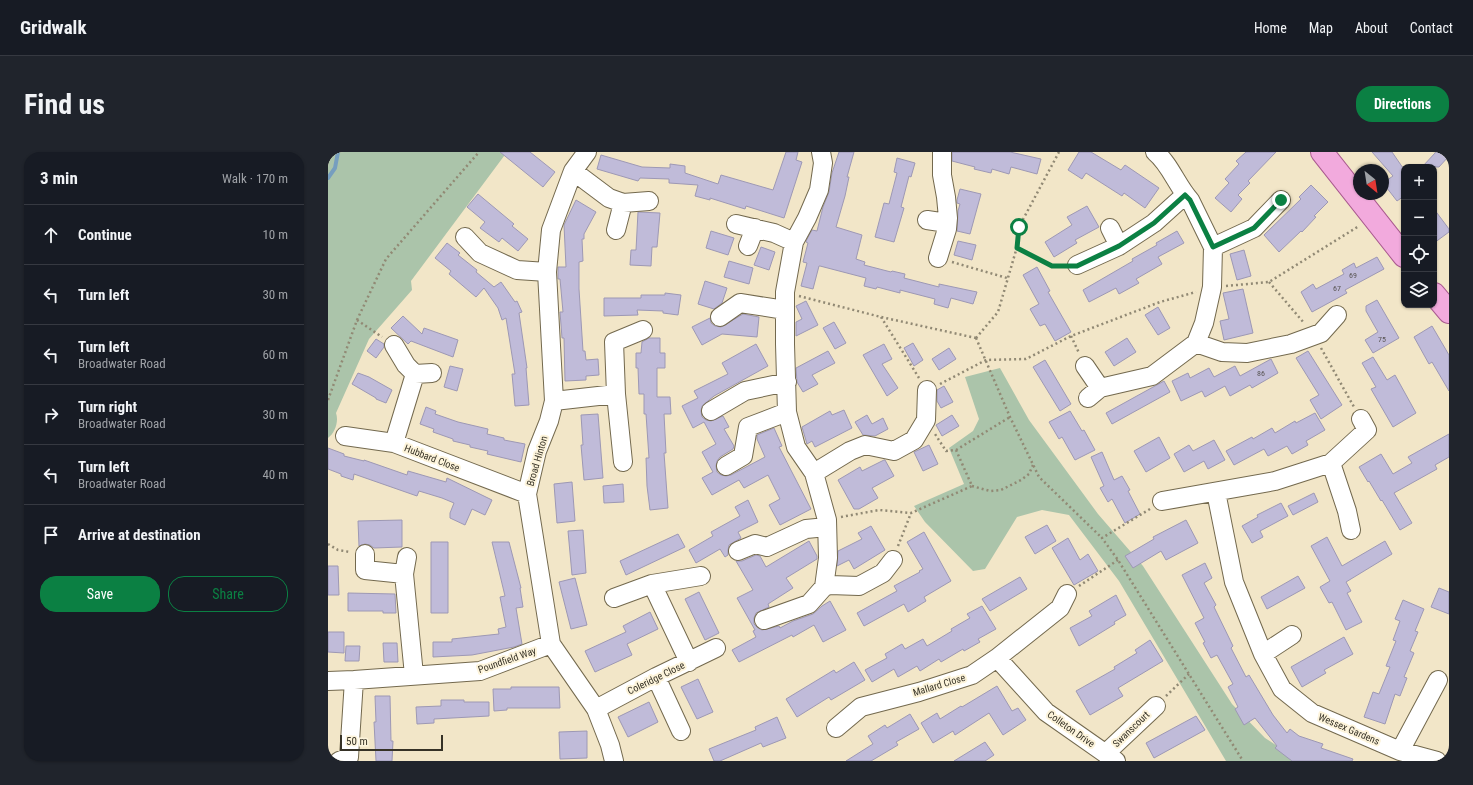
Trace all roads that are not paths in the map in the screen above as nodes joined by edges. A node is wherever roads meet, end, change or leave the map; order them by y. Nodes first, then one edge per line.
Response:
1 (587, 152) edge
2 (821, 152) edge
3 (942, 152) edge
4 (1155, 152) edge
5 (1322, 152) edge
6 (573, 171) junction
7 (1185, 195) junction
8 (1281, 200) dead end
9 (649, 201) dead end
10 (623, 203) junction
11 (928, 220) dead end
12 (947, 223) junction
13 (736, 224) dead end
14 (755, 228) junction
15 (1110, 228) dead end
16 (616, 230) dead end
17 (465, 237) dead end
18 (794, 242) junction
19 (748, 246) dead end
20 (1119, 246) junction
21 (1213, 247) junction
22 (1401, 252) edge
23 (938, 258) road end
24 (1077, 266) road end
25 (547, 272) junction
26 (1437, 298) edge
27 (785, 301) junction
28 (1449, 312) edge
29 (1337, 315) dead end
30 (720, 317) dead end
31 (643, 330) dead end
32 (1196, 343) junction
33 (394, 345) road end
34 (1085, 366) dead end
35 (786, 382) junction
36 (927, 390) road end
37 (616, 394) junction
38 (554, 401) junction
39 (711, 411) dead end
40 (787, 412) junction
41 (1360, 419) road end
42 (345, 436) dead end
43 (394, 444) junction
44 (623, 462) dead end
45 (1331, 464) junction
46 (726, 466) dead end
47 (814, 473) junction
48 (1216, 492) junction
49 (527, 494) junction
50 (1162, 501) road end
51 (827, 524) junction
52 (1351, 530) dead end
53 (738, 552) dead end
54 (893, 560) road end
55 (365, 562) road end
56 (701, 576) dead end
57 (652, 584) junction
58 (824, 587) junction
59 (1067, 594) road end
60 (614, 598) dead end
61 (764, 620) dead end
62 (1292, 635) dead end
63 (551, 644) junction
64 (716, 648) dead end
65 (1263, 654) junction
66 (997, 658) junction
67 (689, 662) junction
68 (414, 675) junction
69 (656, 677) junction
70 (354, 680) junction
71 (1438, 680) dead end
72 (328, 681) edge
73 (1156, 706) road end
74 (596, 709) junction
75 (836, 728) dead end
76 (681, 731) dead end
77 (1400, 751) junction
78 (1111, 757) edge
79 (347, 760) edge
80 (614, 761) edge
81 (1437, 761) edge

1 - 6 street, Broad Hinton
2 - 18 street
3 - 12 street
4 - 7 street
5 - 22 main road
6 - 10 street
6 - 25 street, Broad Hinton
7 - 20 street
7 - 21 street
8 - 21 street
9 - 10 street
10 - 16 street
11 - 12 street
12 - 23 street
13 - 14 street
14 - 18 street
14 - 19 street
15 - 20 street
17 - 25 street
18 - 27 street
20 - 24 street
21 - 32 street
25 - 38 street, Broad Hinton
26 - 28 main road
27 - 30 street
27 - 35 street
29 - 32 street
31 - 37 street
32 - 34 street
33 - 43 street, Hubbard Close
35 - 39 street
35 - 40 street
36 - 47 street
37 - 38 street
37 - 44 street
38 - 49 street, Broad Hinton
40 - 46 street
40 - 47 street
41 - 45 street
42 - 43 street
43 - 49 street, Hubbard Close
45 - 48 street
45 - 52 street
47 - 51 street
48 - 50 street
48 - 65 street, Wessex Gardens
49 - 63 street, Broad Hinton
51 - 53 street
51 - 58 street
54 - 58 street
55 - 68 street
56 - 57 street
57 - 60 street
57 - 67 street
58 - 61 street
59 - 66 street, Mallard Close
62 - 65 street
63 - 68 street, Poundfield Way
63 - 74 street, Broad Hinton
64 - 67 street, Coleridge Close
65 - 77 street, Wessex Gardens
66 - 75 street, Mallard Close
66 - 78 street, Colleton Drive
67 - 69 street, Coleridge Close
68 - 70 street, Poundfield Way
69 - 74 street, Coleridge Close
69 - 76 street
70 - 72 street, Poundfield Way
70 - 79 street
71 - 77 street
73 - 78 street, Swanscourt
74 - 80 street, Broad Hinton
77 - 81 street, Wessex Gardens

